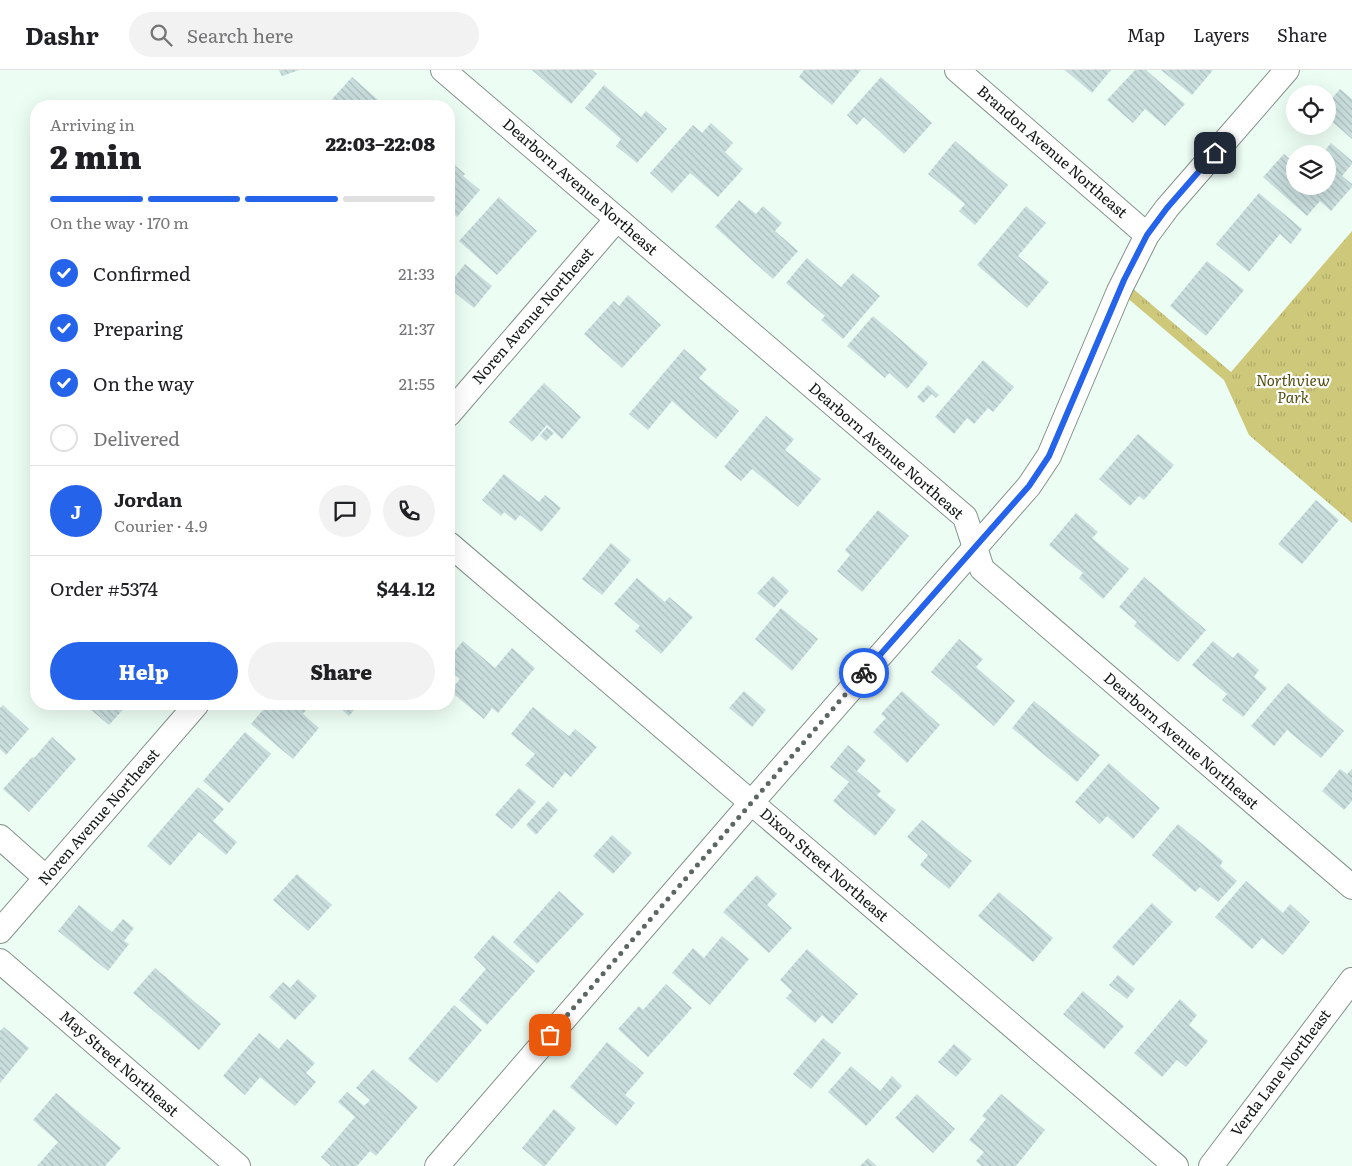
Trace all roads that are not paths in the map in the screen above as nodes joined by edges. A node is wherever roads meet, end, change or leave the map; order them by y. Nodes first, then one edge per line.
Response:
1 (443, 70) edge
2 (956, 70) edge
3 (1287, 70) edge
4 (617, 219) junction
5 (1147, 235) junction
6 (455, 407) edge
7 (975, 547) junction
8 (455, 549) edge
9 (192, 710) edge
10 (751, 803) junction
11 (0, 837) edge
12 (46, 878) junction
13 (1352, 887) edge
14 (0, 931) edge
15 (0, 961) edge
16 (1352, 980) edge
17 (238, 1166) edge
18 (437, 1166) edge
19 (1176, 1166) edge
20 (1211, 1166) edge

1 - 4 street, Dearborn Avenue Northeast
2 - 5 street, Brandon Avenue Northeast
3 - 5 street
4 - 6 street, Noren Avenue Northeast
4 - 7 street, Dearborn Avenue Northeast
5 - 7 street
7 - 10 street
7 - 13 street, Dearborn Avenue Northeast
8 - 10 street, Dixon Street Northeast
9 - 12 street, Noren Avenue Northeast
10 - 18 street
10 - 19 street, Dixon Street Northeast
11 - 12 street
12 - 14 street, Noren Avenue Northeast
15 - 17 street, May Street Northeast
16 - 20 street, Verda Lane Northeast

